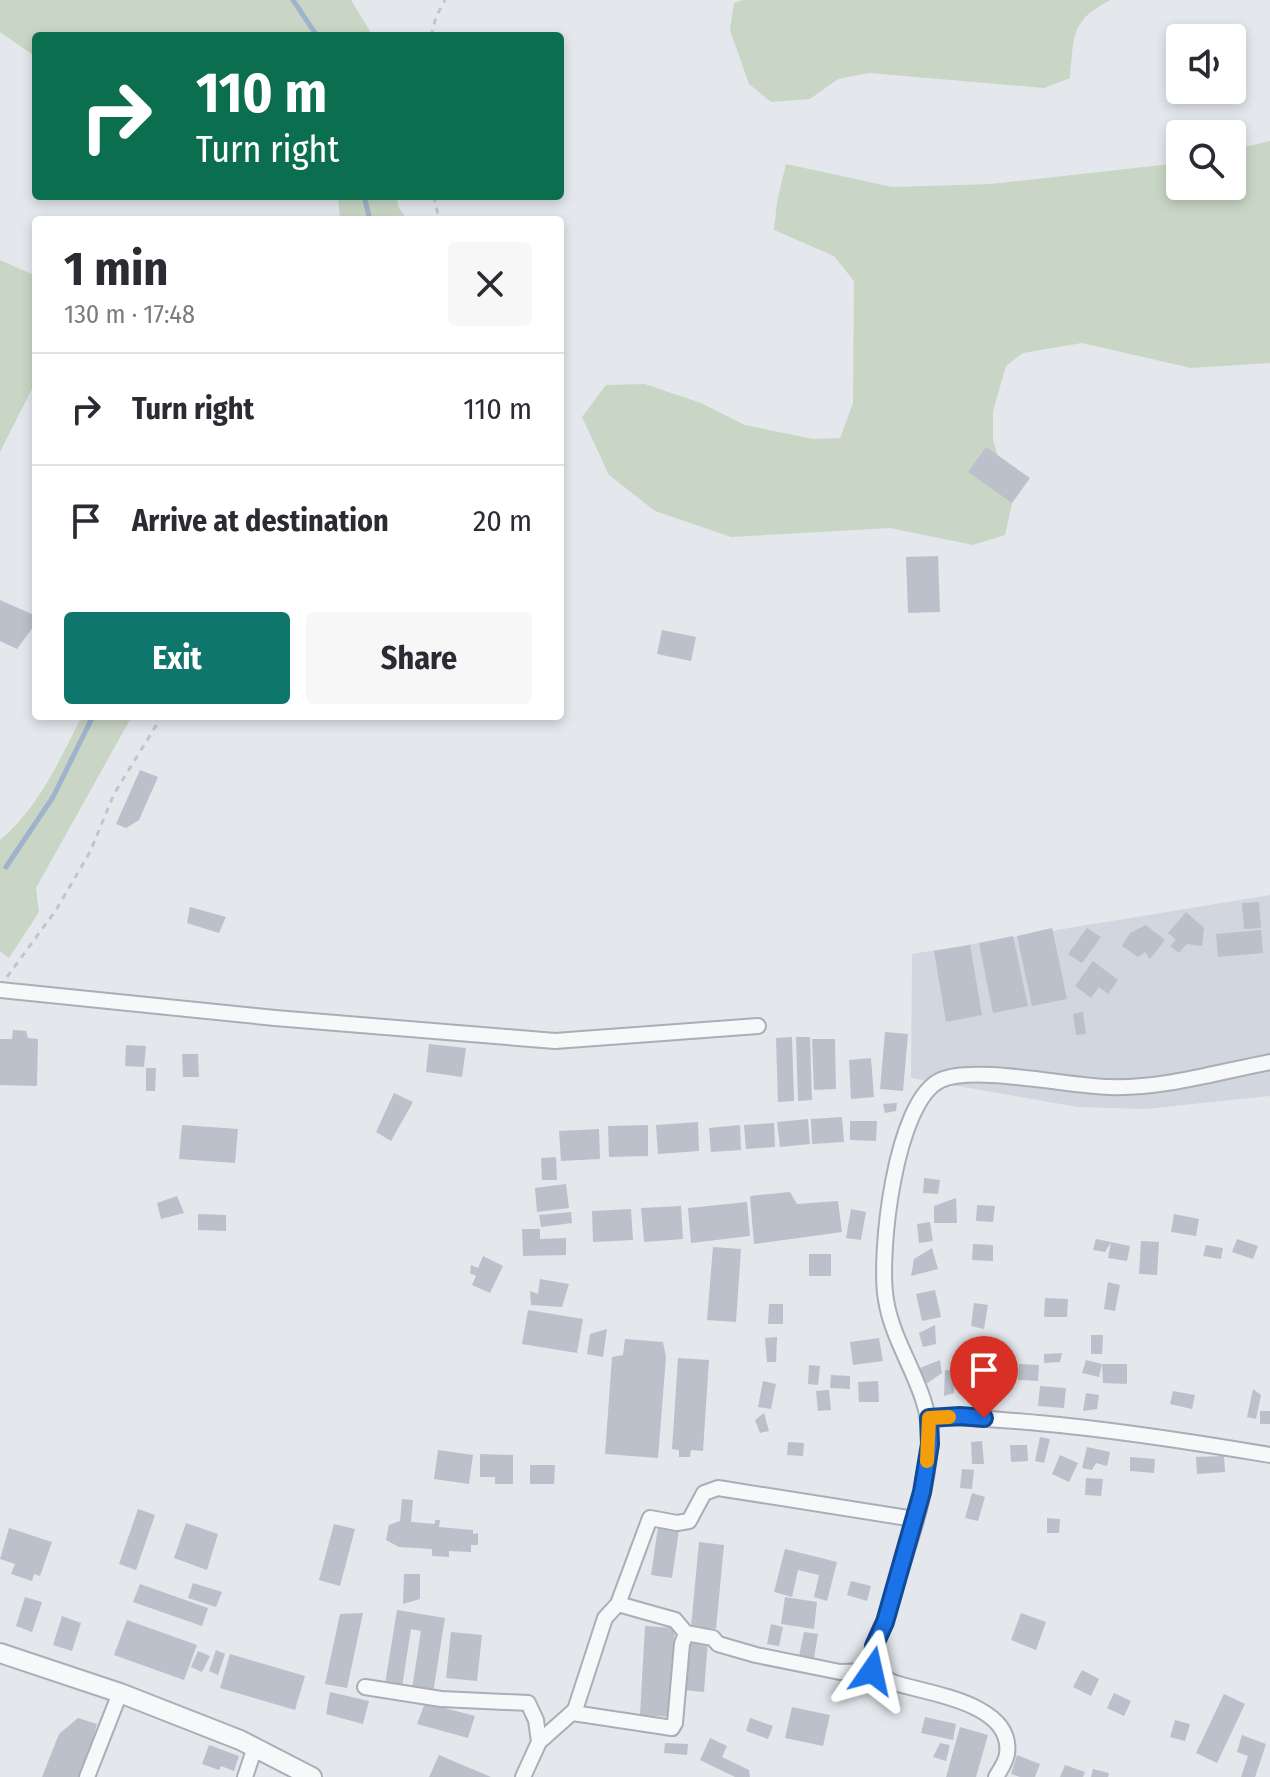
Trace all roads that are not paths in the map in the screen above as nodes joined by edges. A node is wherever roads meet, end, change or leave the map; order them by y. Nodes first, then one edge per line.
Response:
1 (0, 988) edge
2 (758, 1026) dead end
3 (1270, 1062) edge
4 (929, 1418) junction
5 (1270, 1455) edge
6 (914, 1519) junction
7 (618, 1604) junction
8 (686, 1633) junction
9 (0, 1653) edge
10 (872, 1671) junction
11 (365, 1687) dead end
12 (120, 1693) junction
13 (573, 1713) junction
14 (539, 1742) junction
15 (255, 1747) junction
16 (87, 1777) edge
17 (245, 1777) edge
18 (312, 1777) edge
19 (523, 1777) edge
20 (996, 1777) edge

1 - 2 street
3 - 4 street
4 - 5 street
4 - 6 street
6 - 7 street
6 - 10 street
7 - 8 street
7 - 13 street
8 - 10 street
8 - 13 street
9 - 12 street
10 - 20 street
11 - 14 street
12 - 15 street
12 - 16 street
13 - 14 street
14 - 19 street
15 - 17 street
15 - 18 street

